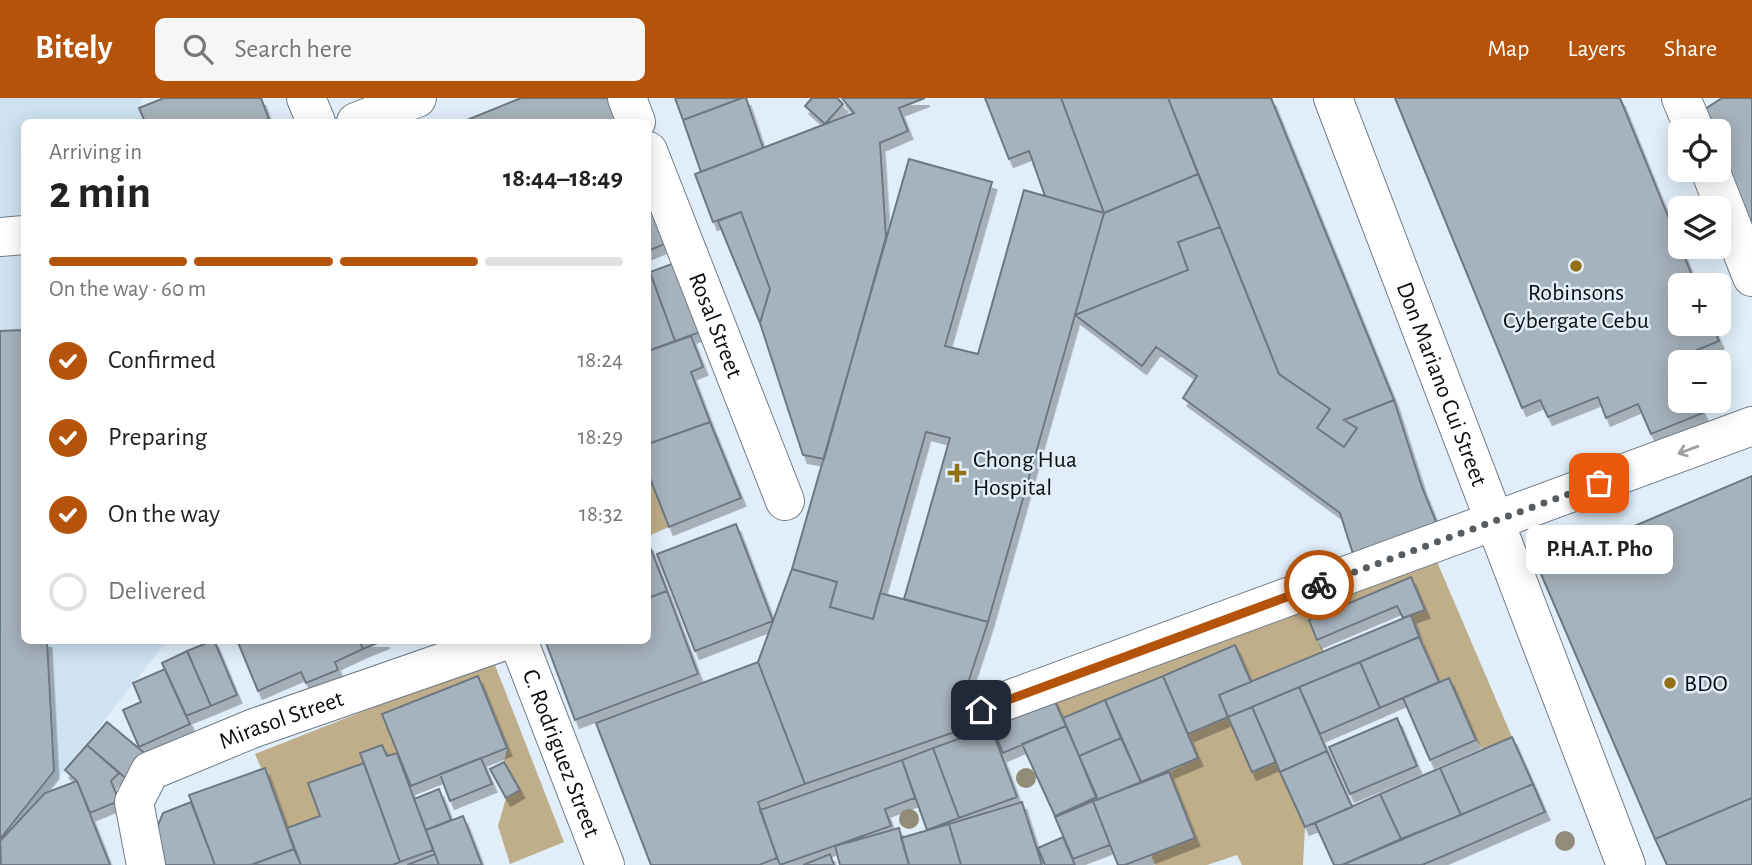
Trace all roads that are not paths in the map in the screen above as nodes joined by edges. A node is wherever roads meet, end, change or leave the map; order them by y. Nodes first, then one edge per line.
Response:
1 (306, 98) edge
2 (417, 98) edge
3 (626, 98) edge
4 (1333, 98) edge
5 (1681, 98) edge
6 (315, 119) edge
7 (364, 119) edge
8 (635, 119) edge
9 (1690, 119) edge
10 (651, 159) edge
11 (1715, 182) edge
12 (21, 235) edge
13 (0, 237) edge
14 (1752, 277) edge
15 (1752, 426) edge
16 (785, 501) dead end
17 (1494, 521) junction
18 (496, 644) edge
19 (519, 644) edge
20 (981, 710) dead end
21 (146, 865) edge
22 (605, 865) edge
23 (1626, 865) edge

1 - 6 street
2 - 7 street
3 - 8 street
4 - 17 street, Don Mariano Cui Street
5 - 9 street
10 - 16 street, Rosal Street
11 - 14 street
12 - 13 street
15 -> 17 street
17 - 20 street
17 - 23 street, Don Mariano Cui Street
18 - 21 street, Mirasol Street
19 - 22 street, C. Rodriguez Street

